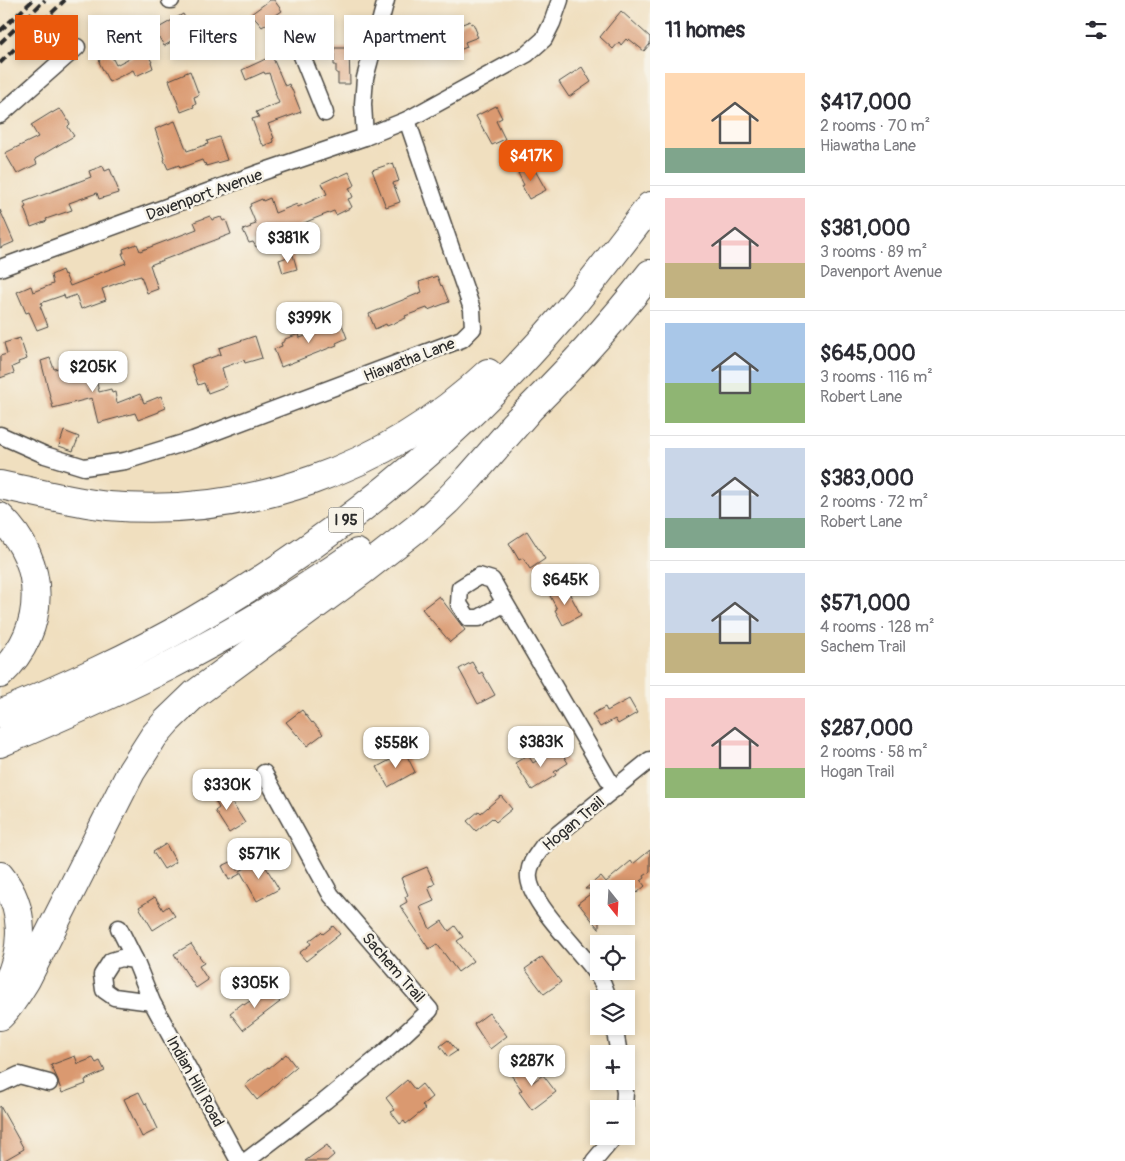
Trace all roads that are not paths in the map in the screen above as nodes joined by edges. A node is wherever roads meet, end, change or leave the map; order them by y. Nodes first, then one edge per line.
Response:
1 (386, 0) edge
2 (560, 0) edge
3 (62, 60) edge
4 (304, 60) edge
5 (325, 113) dead end
6 (0, 115) edge
7 (407, 120) junction
8 (365, 137) junction
9 (650, 206) edge
10 (625, 240) junction
11 (0, 268) edge
12 (650, 274) edge
13 (527, 412) junction
14 (0, 435) edge
15 (0, 484) edge
16 (0, 517) edge
17 (505, 603) dead end
18 (0, 674) edge
19 (0, 714) edge
20 (0, 743) edge
21 (650, 760) edge
22 (264, 774) dead end
23 (614, 789) junction
24 (0, 876) edge
25 (119, 928) dead end
26 (135, 960) junction
27 (605, 990) edge
28 (0, 994) edge
29 (152, 1002) junction
30 (0, 1016) edge
31 (49, 1083) dead end
32 (0, 1084) edge
33 (607, 1145) edge
34 (239, 1161) edge
35 (246, 1161) edge
36 (594, 1161) edge

1 - 8 street
2 - 7 street
3 - 6 street
4 - 5 street
7 - 8 street, Davenport Avenue
7 - 14 street, Hiawatha Lane
8 - 11 street, Davenport Avenue
9 - 10 highway, I 95
10 - 15 highway
10 - 19 highway, I 95
12 - 13 highway, I 95
13 - 20 highway, I 95
13 - 30 highway
16 - 18 highway
17 - 23 street
21 - 23 street, Hogan Trail
22 - 35 street, Sachem Trail
23 - 27 street, Hogan Trail
24 - 28 highway
25 - 26 street, Indian Hill Road
26 - 29 street, Indian Hill Road
26 - 29 street
29 - 34 street, Indian Hill Road
31 - 32 street
33 - 36 street

